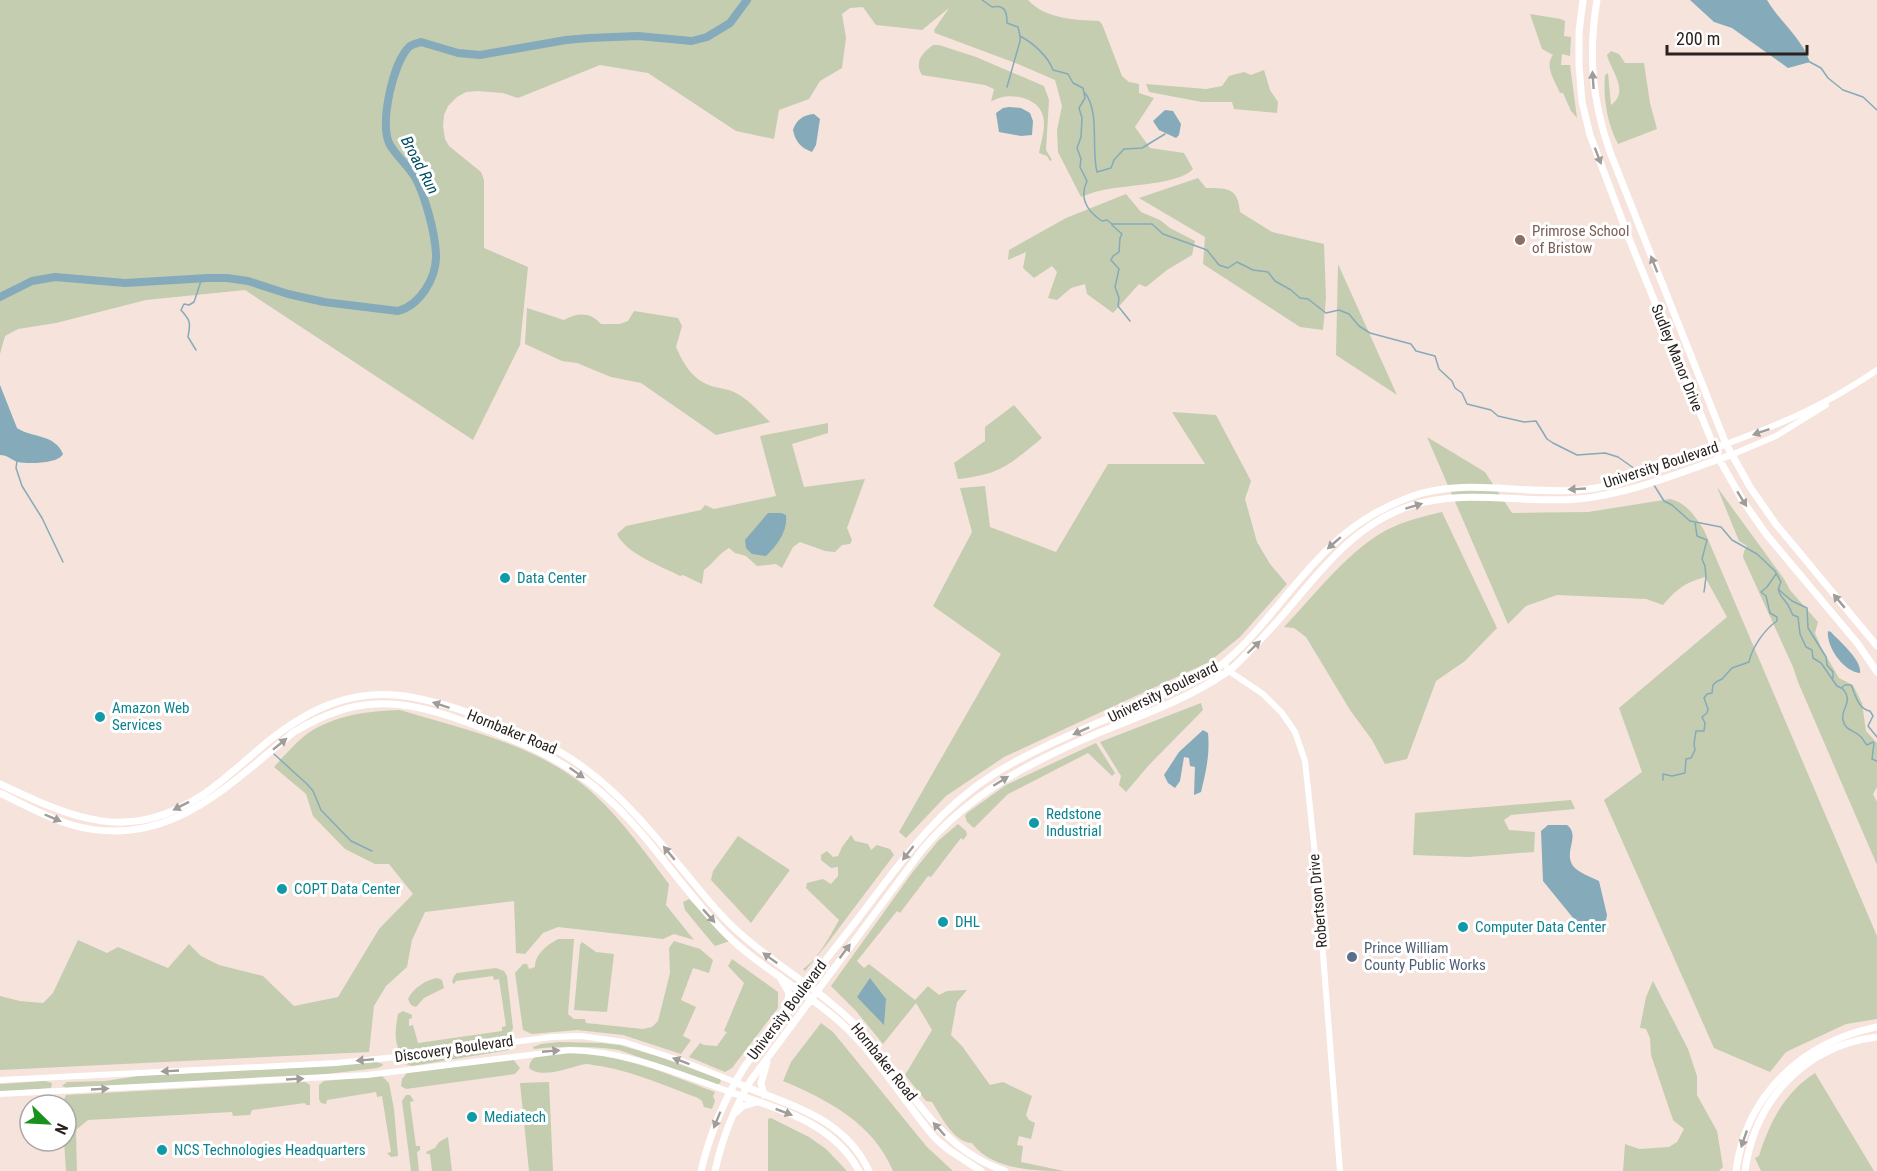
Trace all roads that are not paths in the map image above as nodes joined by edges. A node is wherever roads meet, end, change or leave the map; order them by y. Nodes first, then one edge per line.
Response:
1 (1583, 0) edge
2 (1598, 0) edge
3 (1877, 370) edge
4 (1833, 399) junction
5 (1726, 444) junction
6 (1714, 448) junction
7 (1731, 455) junction
8 (1719, 459) junction
9 (1877, 646) edge
10 (1224, 663) junction
11 (1229, 671) junction
12 (1877, 672) edge
13 (229, 773) junction
14 (235, 781) junction
15 (0, 784) edge
16 (0, 793) edge
17 (778, 975) junction
18 (807, 985) junction
19 (816, 991) junction
20 (801, 992) junction
21 (811, 999) junction
22 (786, 1012) junction
23 (1877, 1027) edge
24 (1877, 1037) edge
25 (768, 1056) junction
26 (0, 1080) edge
27 (735, 1082) junction
28 (747, 1087) junction
29 (729, 1092) junction
30 (0, 1094) edge
31 (764, 1095) junction
32 (741, 1096) junction
33 (757, 1102) junction
34 (732, 1117) junction
35 (859, 1154) junction
36 (851, 1158) junction
37 (701, 1171) edge
38 (714, 1171) edge
39 (859, 1171) edge
40 (869, 1171) edge
41 (981, 1171) edge
42 (1005, 1171) edge
43 (1340, 1171) edge
44 (1736, 1171) edge
45 (1745, 1171) edge

1 -> 6 main road, Sudley Manor Drive
5 -> 2 main road, Sudley Manor Drive
3 - 4 street, University Boulevard
4 -> 5 street, University Boulevard
4 - 7 street, University Boulevard
5 - 6 main road, University Boulevard
5 - 7 main road, Sudley Manor Drive
6 - 8 main road, Sudley Manor Drive
6 -> 10 main road, University Boulevard
7 - 8 main road, University Boulevard
9 -> 7 main road, Sudley Manor Drive
11 -> 8 main road, University Boulevard
8 -> 12 main road, Sudley Manor Drive
10 - 11 street, Robertson Drive
10 -> 18 main road, University Boulevard
19 -> 11 main road, University Boulevard
11 - 43 street, Robertson Drive
13 - 14 main road
13 -> 15 main road, Hornbaker Road
18 -> 13 main road, Hornbaker Road
16 -> 14 main road, Hornbaker Road
14 -> 17 main road, Hornbaker Road
17 - 20 main road, Hornbaker Road
17 - 22 main road
18 - 19 main road, Hornbaker Road
18 - 20 main road, University Boulevard
19 - 21 main road, University Boulevard
42 -> 19 main road, Hornbaker Road
20 - 21 main road, Hornbaker Road
20 - 22 main road, University Boulevard
21 - 25 main road, University Boulevard
21 - 41 main road, Hornbaker Road
22 - 27 main road, University Boulevard
23 -> 44 main road
24 - 45 main road
25 - 28 main road, University Boulevard
25 - 31 main road
27 -> 26 street, Discovery Boulevard
27 - 28 main road, Discovery Boulevard
27 - 29 main road, University Boulevard
28 - 31 main road, Discovery Boulevard
28 - 32 main road, University Boulevard
30 -> 29 street, Discovery Boulevard
29 - 32 main road, Discovery Boulevard
29 -> 37 main road, University Boulevard
31 - 35 main road, Discovery Boulevard
32 - 33 main road, Discovery Boulevard
32 - 34 main road, University Boulevard
33 - 34 main road
33 -> 36 main road, Discovery Boulevard
34 - 38 main road, University Boulevard
35 - 36 main road
35 - 40 main road, Discovery Boulevard
36 - 39 main road, Discovery Boulevard

